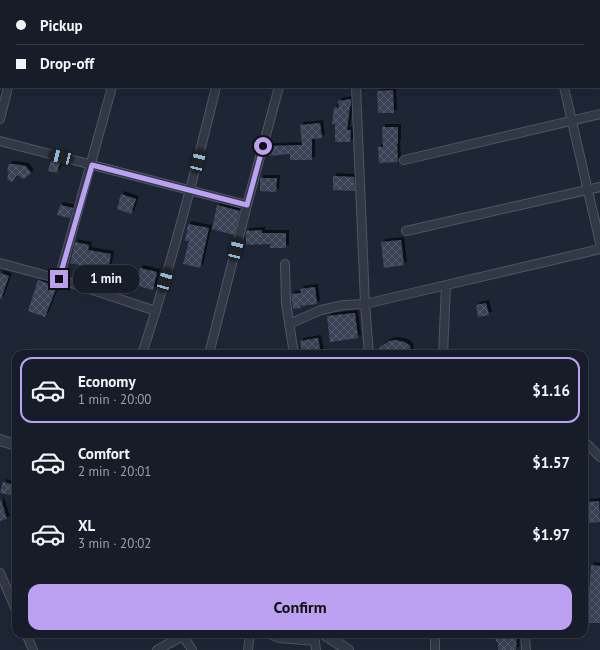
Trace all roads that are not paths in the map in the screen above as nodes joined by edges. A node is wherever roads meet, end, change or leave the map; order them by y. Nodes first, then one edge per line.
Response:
1 (8, 88) edge
2 (112, 88) edge
3 (216, 88) edge
4 (279, 88) edge
5 (356, 88) edge
6 (564, 88) edge
7 (600, 114) edge
8 (0, 119) edge
9 (572, 120) junction
10 (0, 141) edge
11 (404, 160) dead end
12 (92, 165) junction
13 (600, 188) edge
14 (191, 190) junction
15 (588, 190) junction
16 (247, 205) junction
17 (406, 231) dead end
18 (600, 243) edge
19 (600, 249) edge
20 (0, 263) edge
21 (285, 264) dead end
22 (59, 279) junction
23 (446, 285) junction
24 (365, 304) junction
25 (156, 311) junction
26 (289, 324) junction
27 (143, 350) edge
28 (209, 350) edge
29 (293, 350) edge
30 (369, 350) edge
31 (443, 350) edge
32 (0, 440) edge
33 (12, 444) edge
34 (588, 445) edge
35 (600, 457) edge
36 (0, 573) edge
37 (12, 601) edge
38 (28, 638) edge
39 (178, 638) edge
40 (185, 638) edge
41 (250, 638) edge
42 (279, 638) edge
43 (314, 638) edge
44 (330, 638) edge
45 (435, 638) edge
46 (525, 638) edge
47 (33, 650) edge
48 (157, 650) edge
49 (192, 650) edge
50 (248, 650) edge
51 (316, 650) edge
52 (348, 650) edge
53 (435, 650) edge
54 (526, 650) edge

1 - 8 street
2 - 12 street
3 - 14 street
4 - 16 street
5 - 24 street
6 - 9 street
7 - 9 street
9 - 11 street
9 - 15 street
10 - 12 street
12 - 14 street
12 - 22 street
13 - 15 street
14 - 16 street
14 - 25 street
15 - 17 street
15 - 18 street
16 - 28 street
19 - 23 street
20 - 22 street
21 - 26 street
22 - 25 street
23 - 24 street
23 - 31 street
24 - 26 street
24 - 30 street
25 - 27 street
26 - 29 street
32 - 33 street
34 - 35 street
36 - 37 street
38 - 47 street
39 - 48 street
40 - 49 street
41 - 50 street
42 - 43 street
43 - 51 street
44 - 52 street
45 - 53 street
46 - 54 street

